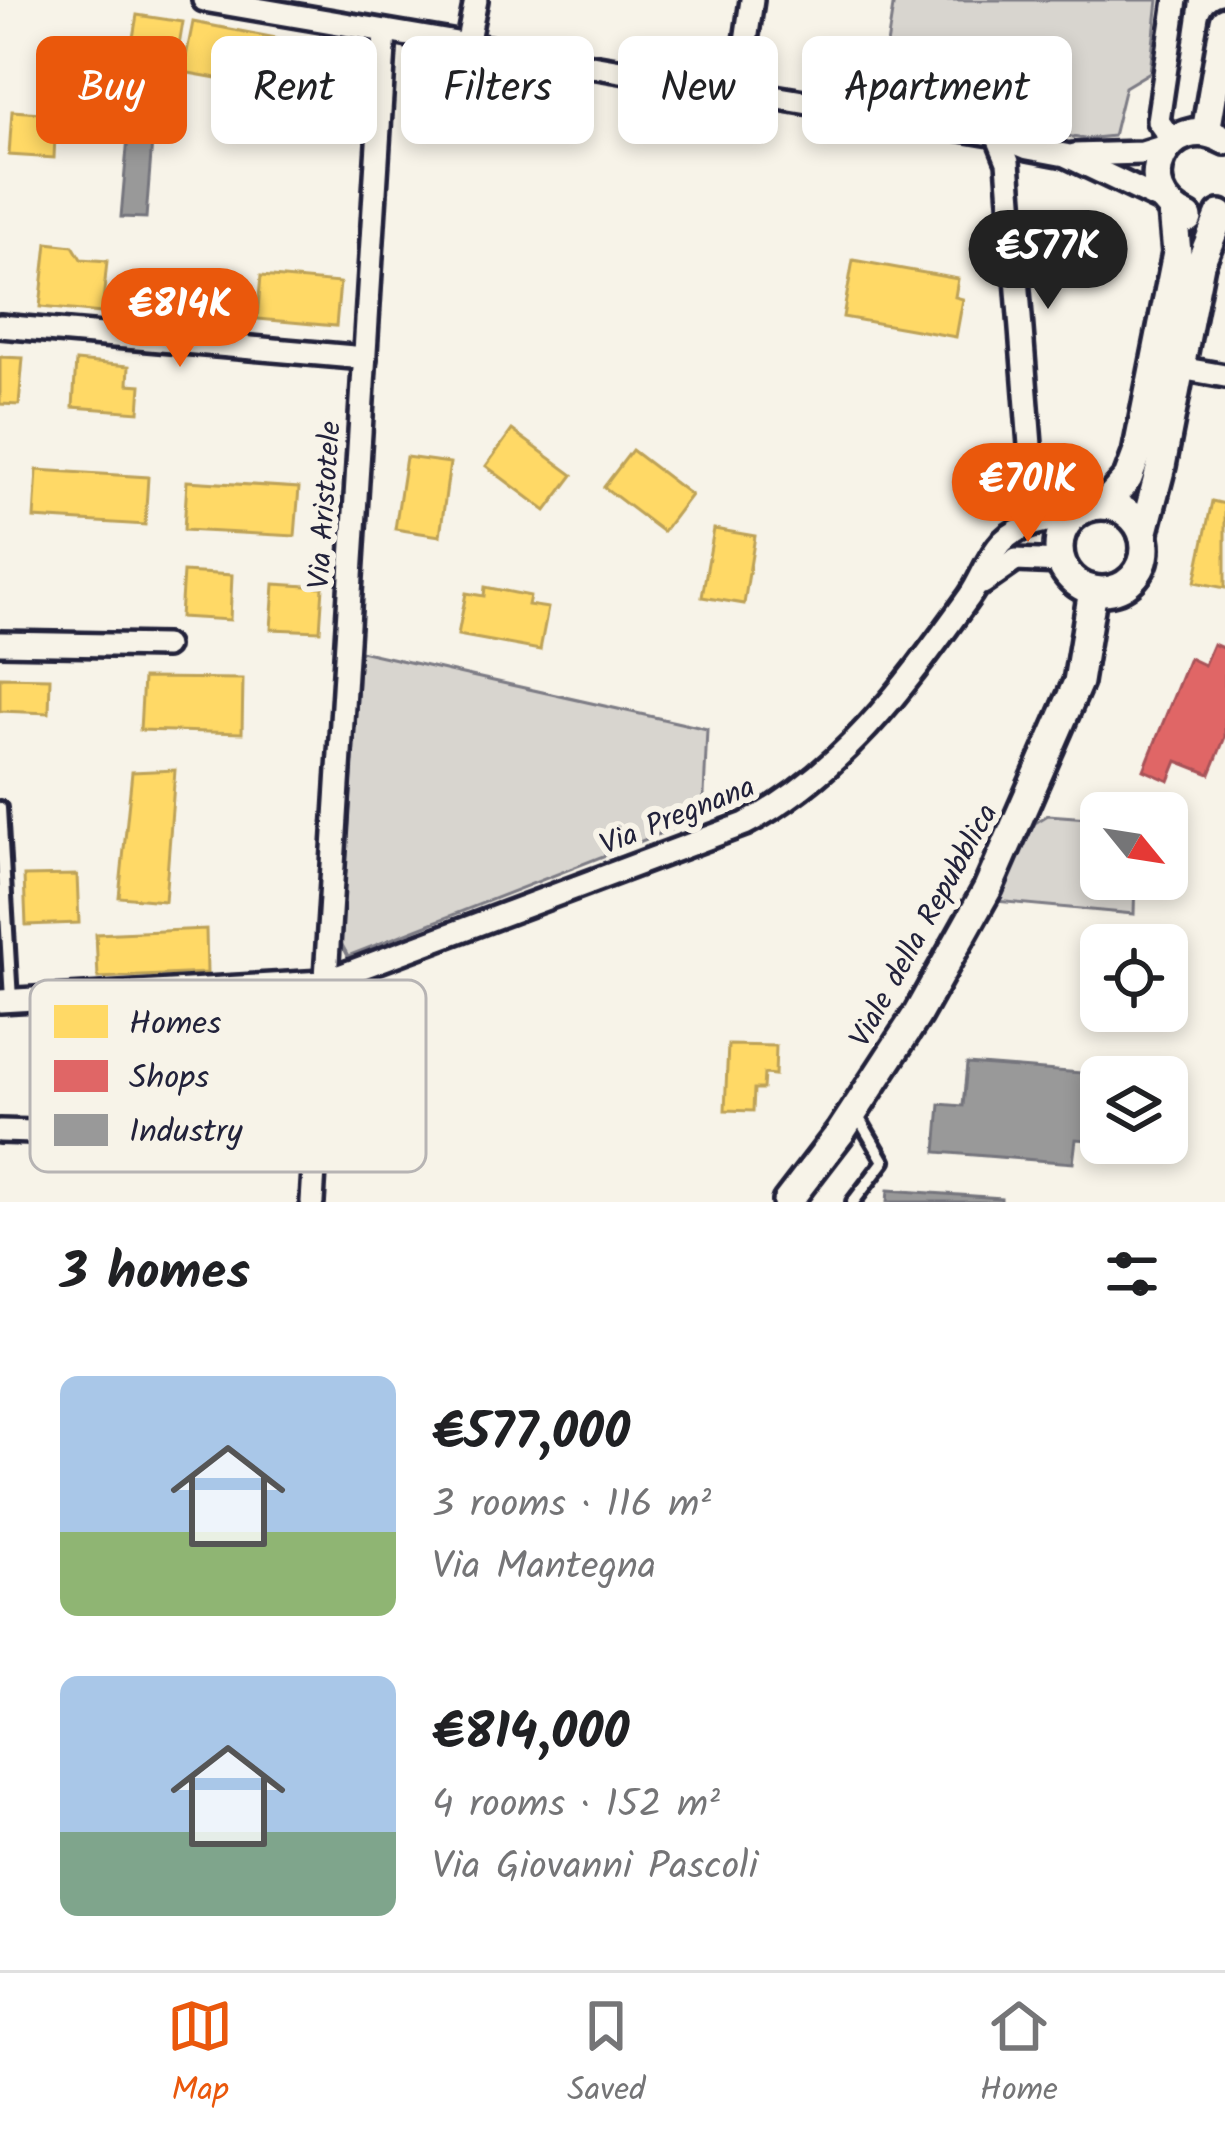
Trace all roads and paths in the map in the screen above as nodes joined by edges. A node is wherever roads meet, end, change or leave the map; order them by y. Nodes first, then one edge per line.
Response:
1 (204, 0) edge
2 (476, 0) edge
3 (752, 0) edge
4 (1176, 0) edge
5 (1225, 21) edge
6 (385, 32) junction
7 (410, 36) edge
8 (469, 36) edge
9 (747, 36) edge
10 (1215, 136) edge
11 (1001, 144) edge
12 (1018, 144) edge
13 (1171, 144) junction
14 (1028, 148) junction
15 (1065, 155) junction
16 (1008, 162) junction
17 (1170, 206) junction
18 (1222, 213) edge
19 (0, 326) edge
20 (365, 358) junction
21 (1180, 368) junction
22 (1225, 376) edge
23 (1104, 505) junction
24 (1073, 516) junction
25 (1143, 535) junction
26 (1061, 562) junction
27 (1093, 590) junction
28 (974, 591) junction
29 (0, 643) edge
30 (165, 646) dead end
31 (0, 808) edge
32 (323, 980) edge
33 (328, 980) edge
34 (5, 1001) edge
35 (854, 1111) junction
36 (0, 1131) edge
37 (30, 1132) edge
38 (313, 1172) edge
39 (312, 1202) edge
40 (787, 1202) edge
41 (853, 1202) edge

1 - 6 street
2 - 8 street
3 - 9 street
4 - 13 street
5 - 10 street
6 - 7 street
6 - 20 street, Via Aristotele
10 - 13 street
11 - 16 street
12 - 14 street
13 - 15 street
13 - 17 street
14 - 15 street
14 - 16 street
15 - 17 street
16 - 24 street
17 - 18 street
17 - 23 street
18 - 21 street
19 - 20 street
20 - 32 street, Via Aristotele
21 - 22 street
21 - 25 street
23 - 24 street
23 - 25 street
24 - 26 street
24 - 28 street, Via Pregnana
25 - 27 street
26 - 27 street
26 - 28 street, Via Pregnana
27 - 35 street, Viale della Repubblica
28 - 33 street, Via Pregnana
29 - 30 street
31 - 34 lane
35 - 40 street, Viale della Repubblica
35 - 41 lane
36 - 37 street
38 - 39 street, Via Aristotele

